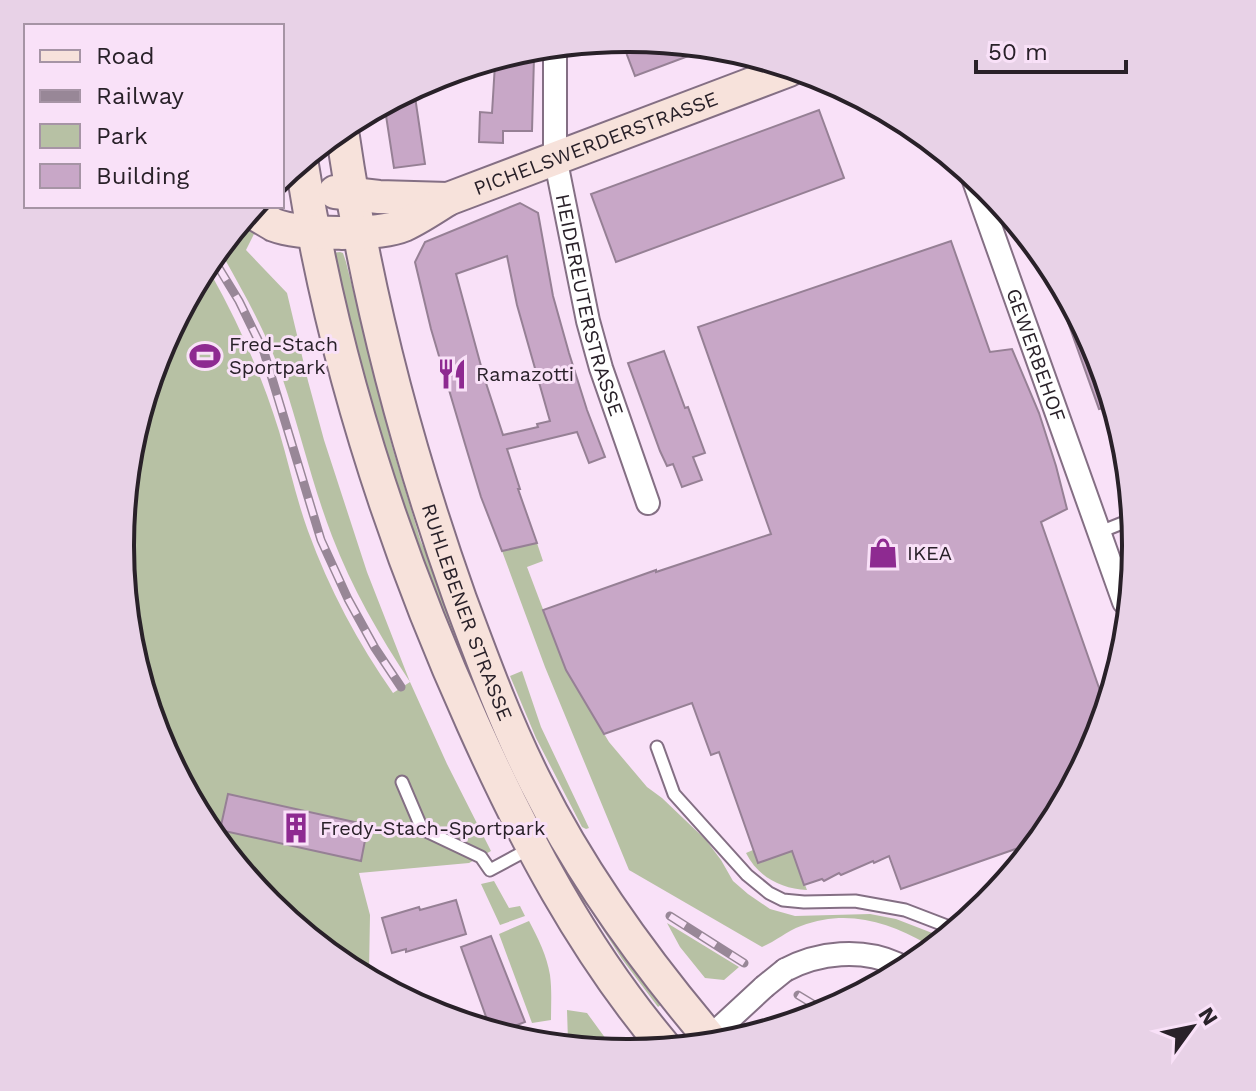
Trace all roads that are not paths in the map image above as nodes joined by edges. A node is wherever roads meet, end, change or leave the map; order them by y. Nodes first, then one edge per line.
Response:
1 (555, 57) edge
2 (776, 75) edge
3 (344, 142) edge
4 (555, 157) junction
5 (299, 178) edge
6 (297, 180) edge
7 (353, 195) junction
8 (448, 199) junction
9 (982, 202) edge
10 (260, 217) edge
11 (314, 231) junction
12 (360, 233) junction
13 (648, 503) dead end
14 (1121, 524) edge
15 (1100, 532) junction
16 (1119, 588) edge
17 (657, 747) dead end
18 (402, 782) dead end
19 (533, 847) junction
20 (943, 925) edge
21 (892, 962) edge
22 (716, 1031) edge
23 (706, 1033) edge
24 (656, 1038) edge

1 - 4 street, HEIDEREUTERSTRASSE
2 - 4 main road, PICHELSWERDERSTRASSE
3 - 7 main road, RUHLEBENER STRASSE
4 - 8 main road, PICHELSWERDERSTRASSE
4 - 13 street, HEIDEREUTERSTRASSE
5 - 7 main road, PICHELSWERDERSTRASSE
6 - 11 main road, RUHLEBENER STRASSE
7 - 8 main road, PICHELSWERDERSTRASSE
7 - 12 main road, RUHLEBENER STRASSE
8 - 12 main road, PICHELSWERDERSTRASSE
9 - 15 street, GEWERBEHOF
10 - 11 main road, PICHELSWERDERSTRASSE
11 - 12 main road, PICHELSWERDERSTRASSE
11 - 19 main road, RUHLEBENER STRASSE
12 - 23 main road, RUHLEBENER STRASSE
14 - 15 lane
15 - 16 street, GEWERBEHOF
17 - 20 lane
18 - 19 lane
19 - 24 main road, RUHLEBENER STRASSE
21 - 22 street, bridge

